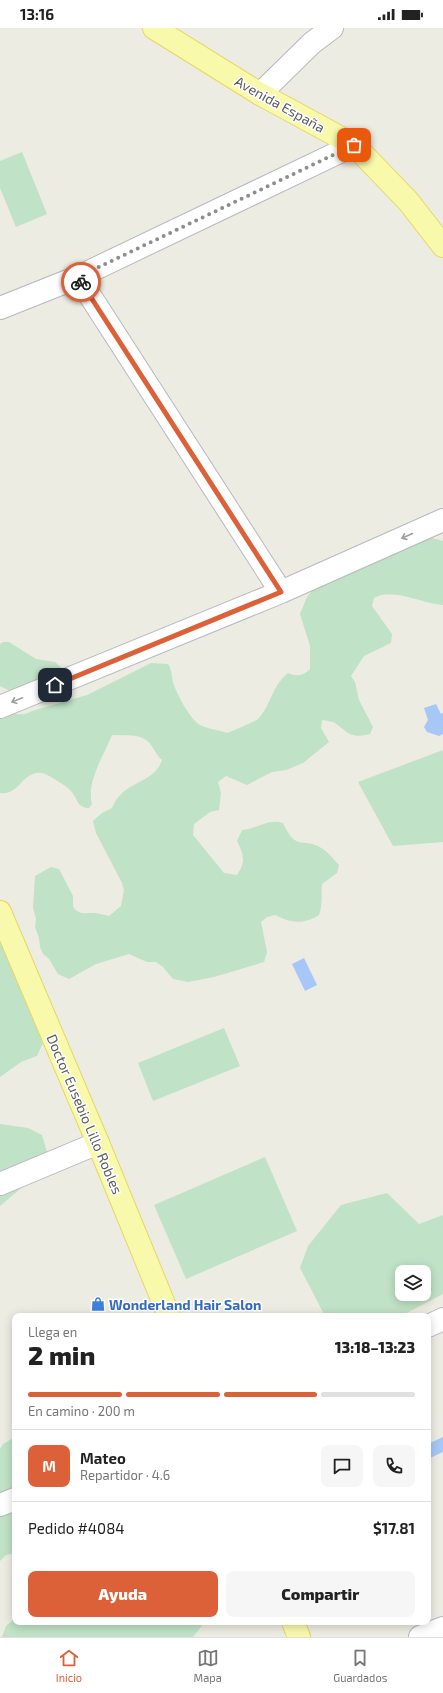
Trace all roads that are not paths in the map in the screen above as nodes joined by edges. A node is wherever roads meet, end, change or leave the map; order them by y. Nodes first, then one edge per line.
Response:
1 (154, 28) edge
2 (332, 28) edge
3 (260, 94) junction
4 (354, 145) junction
5 (443, 246) edge
6 (78, 277) junction
7 (0, 308) edge
8 (443, 520) edge
9 (281, 592) junction
10 (0, 707) edge
11 (0, 912) edge
12 (98, 1143) junction
13 (0, 1184) edge
14 (167, 1313) edge
15 (443, 1319) edge
16 (431, 1325) edge
17 (12, 1499) edge
18 (0, 1505) edge
19 (294, 1625) edge
20 (443, 1628) edge
21 (299, 1637) edge
22 (420, 1637) edge

1 - 3 main road, Avenida España
2 - 3 street
3 - 4 main road, Avenida España
4 - 5 main road, Avenida España
4 - 6 street
6 - 7 street
6 - 9 street
8 -> 9 street
9 -> 10 street
11 - 12 main road, Doctor Eusebio Lillo Robles
12 - 13 street
12 - 14 main road, Doctor Eusebio Lillo Robles
15 - 16 street
17 - 18 street
19 - 21 main road
20 - 22 street

